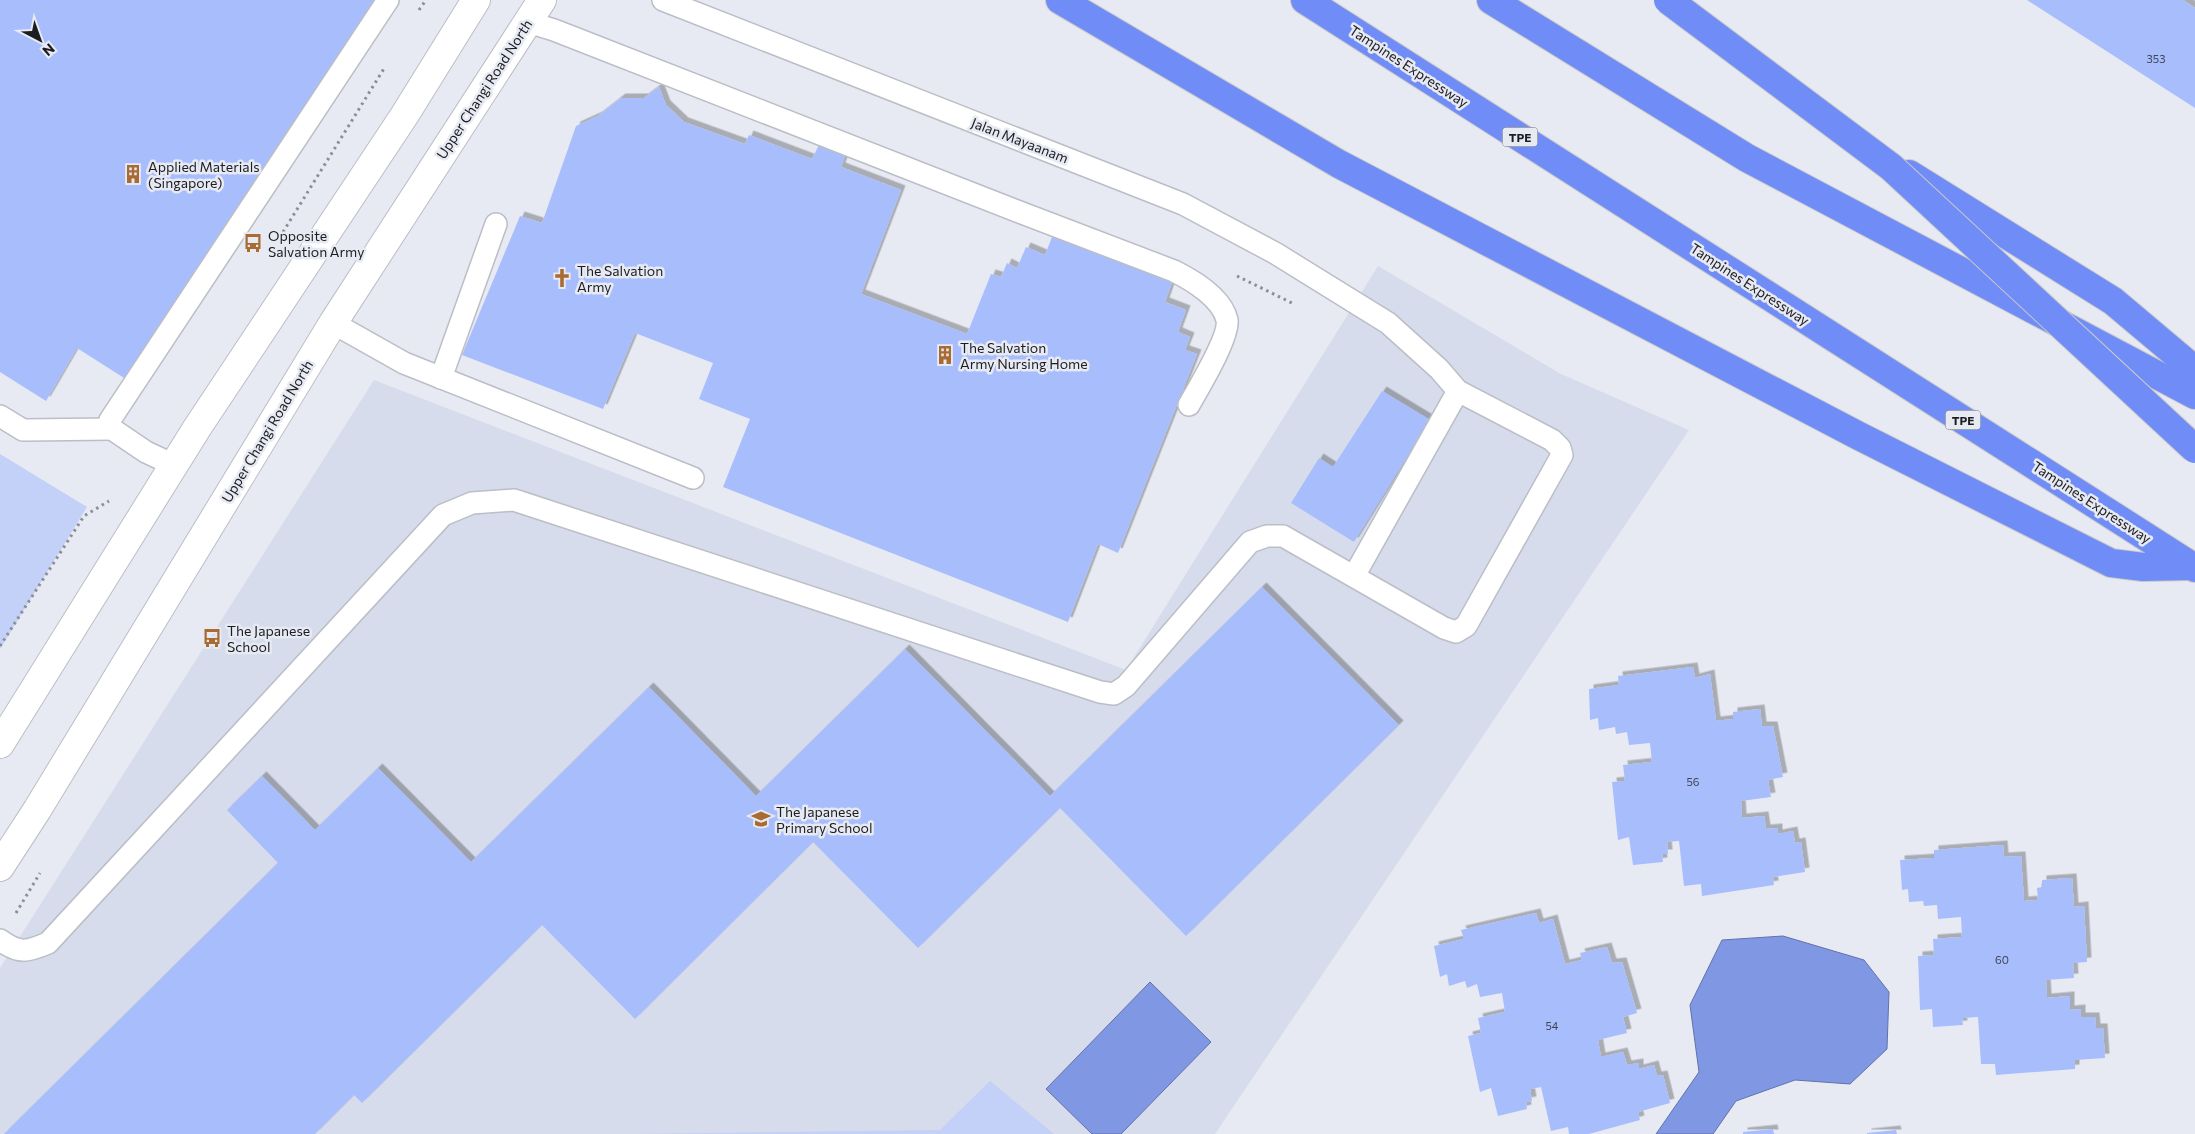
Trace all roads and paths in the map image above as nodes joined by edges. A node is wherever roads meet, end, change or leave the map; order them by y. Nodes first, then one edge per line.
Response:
1 (388, 0) edge
2 (426, 0) edge
3 (476, 0) edge
4 (663, 0) edge
5 (1060, 0) edge
6 (1305, 0) edge
7 (1491, 0) edge
8 (1668, 0) edge
9 (535, 11) edge
10 (415, 17) dead end
11 (390, 59) dead end
12 (496, 224) dead end
13 (282, 234) dead end
14 (333, 323) junction
15 (2195, 370) edge
16 (441, 378) junction
17 (1458, 392) junction
18 (2195, 395) edge
19 (1189, 405) dead end
20 (0, 416) edge
21 (112, 429) junction
22 (2195, 449) edge
23 (174, 465) junction
24 (693, 478) dead end
25 (113, 499) dead end
26 (2194, 567) edge
27 (1354, 576) junction
28 (0, 646) edge
29 (0, 744) edge
30 (0, 867) edge
31 (0, 940) edge

1 - 21 lane
2 - 10 path
3 - 23 street
4 - 17 lane, Jalan Mayaanam
5 - 26 highway
6 - 26 highway, Tampines Expressway / TPE
7 - 18 highway
8 - 15 highway
8 - 22 highway, bridge
9 - 14 street, Upper Changi Road North
9 - 19 lane
11 - 13 path
12 - 16 lane
14 - 16 lane
14 - 30 street, Upper Changi Road North
16 - 24 lane
17 - 27 lane
17 - 27 lane
20 - 21 lane
21 - 23 lane
23 - 29 street
25 - 28 path
27 - 31 lane

